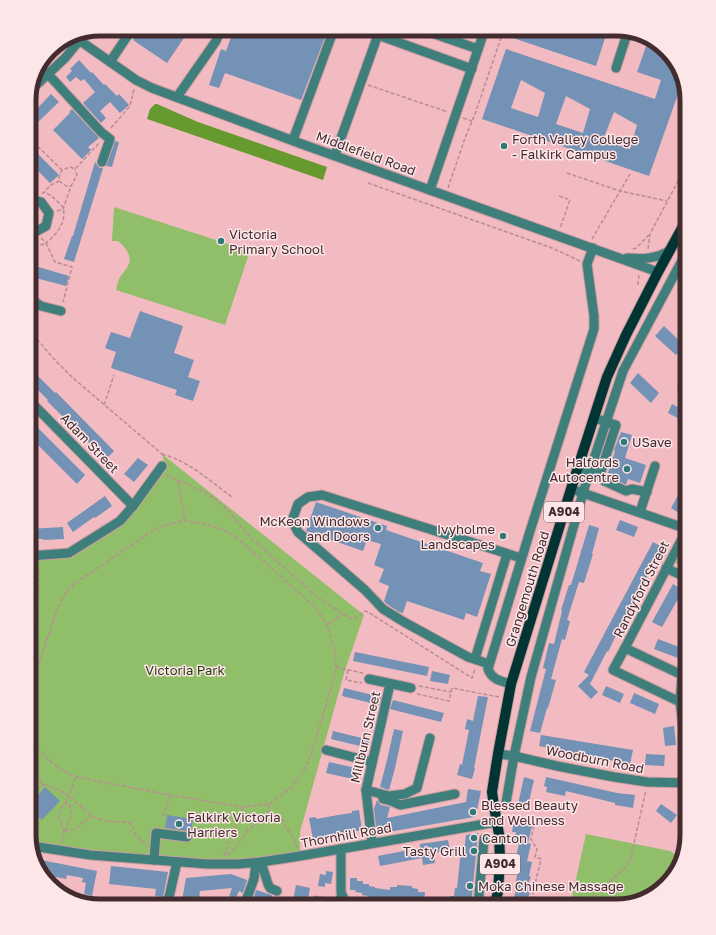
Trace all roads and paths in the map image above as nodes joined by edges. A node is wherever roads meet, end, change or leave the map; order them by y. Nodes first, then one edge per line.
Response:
1 (127, 36) edge
2 (218, 36) edge
3 (331, 36) edge
4 (378, 36) edge
5 (389, 36) edge
6 (440, 36) edge
7 (483, 36) edge
8 (502, 36) edge
9 (626, 37) edge
10 (78, 40) edge
11 (478, 49) junction
12 (110, 62) junction
13 (616, 68) dead end
14 (472, 69) junction
15 (48, 74) junction
16 (136, 80) junction
17 (361, 82) junction
18 (38, 83) edge
19 (177, 97) junction
20 (456, 115) junction
21 (472, 121) junction
22 (106, 136) junction
23 (293, 140) junction
24 (36, 145) edge
25 (335, 155) junction
26 (102, 162) dead end
27 (75, 169) junction
28 (62, 170) junction
29 (568, 173) dead end
30 (630, 174) dead end
31 (680, 177) edge
32 (59, 181) junction
33 (368, 183) dead end
34 (71, 186) junction
35 (430, 190) junction
36 (620, 191) junction
37 (44, 192) junction
38 (446, 195) junction
39 (559, 196) dead end
40 (36, 198) edge
41 (667, 201) junction
42 (36, 202) edge
43 (63, 209) junction
44 (49, 213) junction
45 (36, 232) edge
46 (680, 232) edge
47 (650, 234) junction
48 (557, 235) junction
49 (36, 243) edge
50 (46, 243) junction
51 (590, 247) junction
52 (630, 250) dead end
53 (670, 251) junction
54 (646, 262) junction
55 (587, 264) junction
56 (680, 264) edge
57 (658, 272) junction
58 (649, 290) junction
59 (36, 303) edge
60 (61, 311) joint
61 (36, 338) edge
62 (114, 375) dead end
63 (104, 405) junction
64 (36, 407) edge
65 (594, 418) junction
66 (606, 422) junction
67 (162, 454) junction
68 (656, 466) dead end
69 (160, 469) junction
70 (577, 471) junction
71 (589, 473) junction
72 (600, 474) junction
73 (178, 481) junction
74 (571, 489) junction
75 (583, 492) junction
76 (647, 492) junction
77 (232, 498) dead end
78 (133, 506) junction
79 (640, 512) junction
80 (185, 521) junction
81 (680, 526) edge
82 (680, 542) edge
83 (507, 554) junction
84 (36, 556) edge
85 (521, 558) junction
86 (36, 564) edge
87 (666, 568) junction
88 (680, 575) edge
89 (343, 614) junction
90 (327, 625) junction
91 (36, 634) edge
92 (625, 648) junction
93 (475, 659) junction
94 (489, 664) junction
95 (336, 667) junction
96 (475, 669) dead end
97 (36, 672) edge
98 (680, 672) edge
99 (368, 682) joint
100 (390, 684) junction
101 (511, 684) junction
102 (412, 691) joint
103 (508, 700) junction
104 (680, 702) edge
105 (430, 738) dead end
106 (36, 744) edge
107 (326, 750) dead end
108 (498, 754) junction
109 (514, 756) junction
110 (372, 762) junction
111 (36, 774) edge
112 (76, 777) junction
113 (647, 782) junction
114 (680, 783) edge
115 (43, 784) junction
116 (370, 791) junction
117 (36, 792) edge
118 (455, 794) dead end
119 (68, 795) junction
120 (170, 795) junction
121 (66, 802) junction
122 (506, 803) dead end
123 (269, 804) junction
124 (243, 807) junction
125 (91, 816) junction
126 (163, 816) dead end
127 (270, 816) junction
128 (497, 822) junction
129 (534, 825) dead end
130 (64, 831) junction
131 (187, 837) dead end
132 (484, 839) dead end
133 (372, 843) junction
134 (37, 847) edge
135 (341, 849) junction
136 (60, 850) junction
137 (298, 857) junction
138 (152, 860) junction
139 (177, 862) junction
140 (258, 862) junction
141 (277, 891) dead end
142 (342, 896) junction
143 (168, 899) edge
144 (247, 899) edge
145 (340, 899) edge
146 (344, 899) edge
147 (479, 899) edge
148 (496, 899) edge
149 (532, 899) edge
150 (588, 899) edge

1 - 12 street
2 - 19 street
3 - 23 street
4 - 17 street
5 - 14 street
6 - 11 street
7 - 11 street
8 - 21 path
9 - 13 street
10 - 12 street, Middlefield Road
10 - 15 street
11 - 14 street
12 - 16 street, Middlefield Road
14 - 20 street
15 - 18 street
15 - 22 street
16 - 19 street, Middlefield Road
16 - 22 path
17 - 20 path
17 - 25 street
19 - 23 street, Middlefield Road
20 - 21 path
20 - 35 street
21 - 38 path
22 - 26 street
22 - 27 path
23 - 25 street, Middlefield Road
24 - 28 path
25 - 35 street, Middlefield Road
27 - 28 path
27 - 34 path
28 - 32 path
29 - 36 path
30 - 36 path
31 - 41 path
32 - 34 path
32 - 37 path
33 - 55 path
34 - 43 path
35 - 38 street, Middlefield Road
36 - 41 path
36 - 51 path
37 - 40 path
37 - 43 path
38 - 48 street, Middlefield Road
39 - 48 path
41 - 47 path
42 - 44 street
43 - 44 path
43 - 50 path
44 - 45 street
46 - 53 main road, Grangemouth Road / A904
47 - 52 path
47 - 54 path
48 - 51 street, Middlefield Road
49 - 50 path
50 - 60 path
51 - 54 street, Middlefield Road
51 - 55 street
53 - 54 street
53 - 57 main road, Grangemouth Road / A904
54 - 57 street, Middlefield Road
54 - 58 path
55 - 85 street
56 - 66 street, Grangemouth Road
57 - 58 main road, Grangemouth Road / A904
58 - 65 main road, Grangemouth Road / A904
59 - 60 street
61 - 63 path
62 - 63 path
63 - 67 path
64 - 78 street, Adam Street
65 - 66 street
65 - 70 main road, Grangemouth Road / A904
66 - 71 street, Grangemouth Road
66 - 72 street
67 - 69 path
67 - 77 path
68 - 76 street
69 - 73 path
69 - 78 street
70 - 71 street
70 - 74 main road, Grangemouth Road / A904
71 - 72 street
71 - 75 street, Grangemouth Road
72 - 76 street
73 - 80 path
73 - 89 path
74 - 75 street
74 - 101 main road, Grangemouth Road / A904
75 - 79 street
75 - 109 street, Grangemouth Road
76 - 79 street
78 - 84 street
79 - 81 street
80 - 90 path
80 - 97 path
82 - 87 street, Randyford Street
83 - 85 street
83 - 93 street
83 - 93 street
85 - 94 street
86 - 91 path
87 - 88 street
87 - 92 street, Randyford Street
89 - 90 path
89 - 96 path
90 - 95 path
92 - 98 street, Randyford Street
92 - 104 street
93 - 94 street
94 - 101 street
95 - 99 path
95 - 123 path
99 - 100 street
100 - 102 street
100 - 110 street, Millburn Street
101 - 103 main road, Grangemouth Road / A904
102 - 103 path
103 - 108 main road, Grangemouth Road / A904
105 - 116 street
106 - 112 path
107 - 110 street
108 - 109 street, Woodburn Road
108 - 128 main road, Grangemouth Road / A904
109 - 113 street, Woodburn Road
109 - 122 street, Grangemouth Road
110 - 116 street, Millburn Street
111 - 115 path
112 - 119 path
112 - 120 path
113 - 114 street, Woodburn Road
113 - 150 path
115 - 117 path
115 - 119 path
116 - 118 street
116 - 133 street, Millburn Street
119 - 121 path
119 - 125 path
120 - 124 path
120 - 126 path
121 - 130 path
121 - 130 path
123 - 124 path
123 - 127 path
124 - 127 path
125 - 130 path
125 - 138 path
127 - 137 path
128 - 133 street, Thornhill Road
128 - 148 main road, A904
129 - 149 path
130 - 136 path
131 - 138 street
132 - 147 street
133 - 135 street, Thornhill Road
134 - 136 street, Thornhill Road
135 - 137 street, Thornhill Road
135 - 142 street
136 - 138 street, Thornhill Road
137 - 140 street, Thornhill Road
138 - 139 street, Thornhill Road
139 - 140 street, Thornhill Road
139 - 143 street
140 - 141 street
140 - 144 street
142 - 145 street
142 - 146 street

